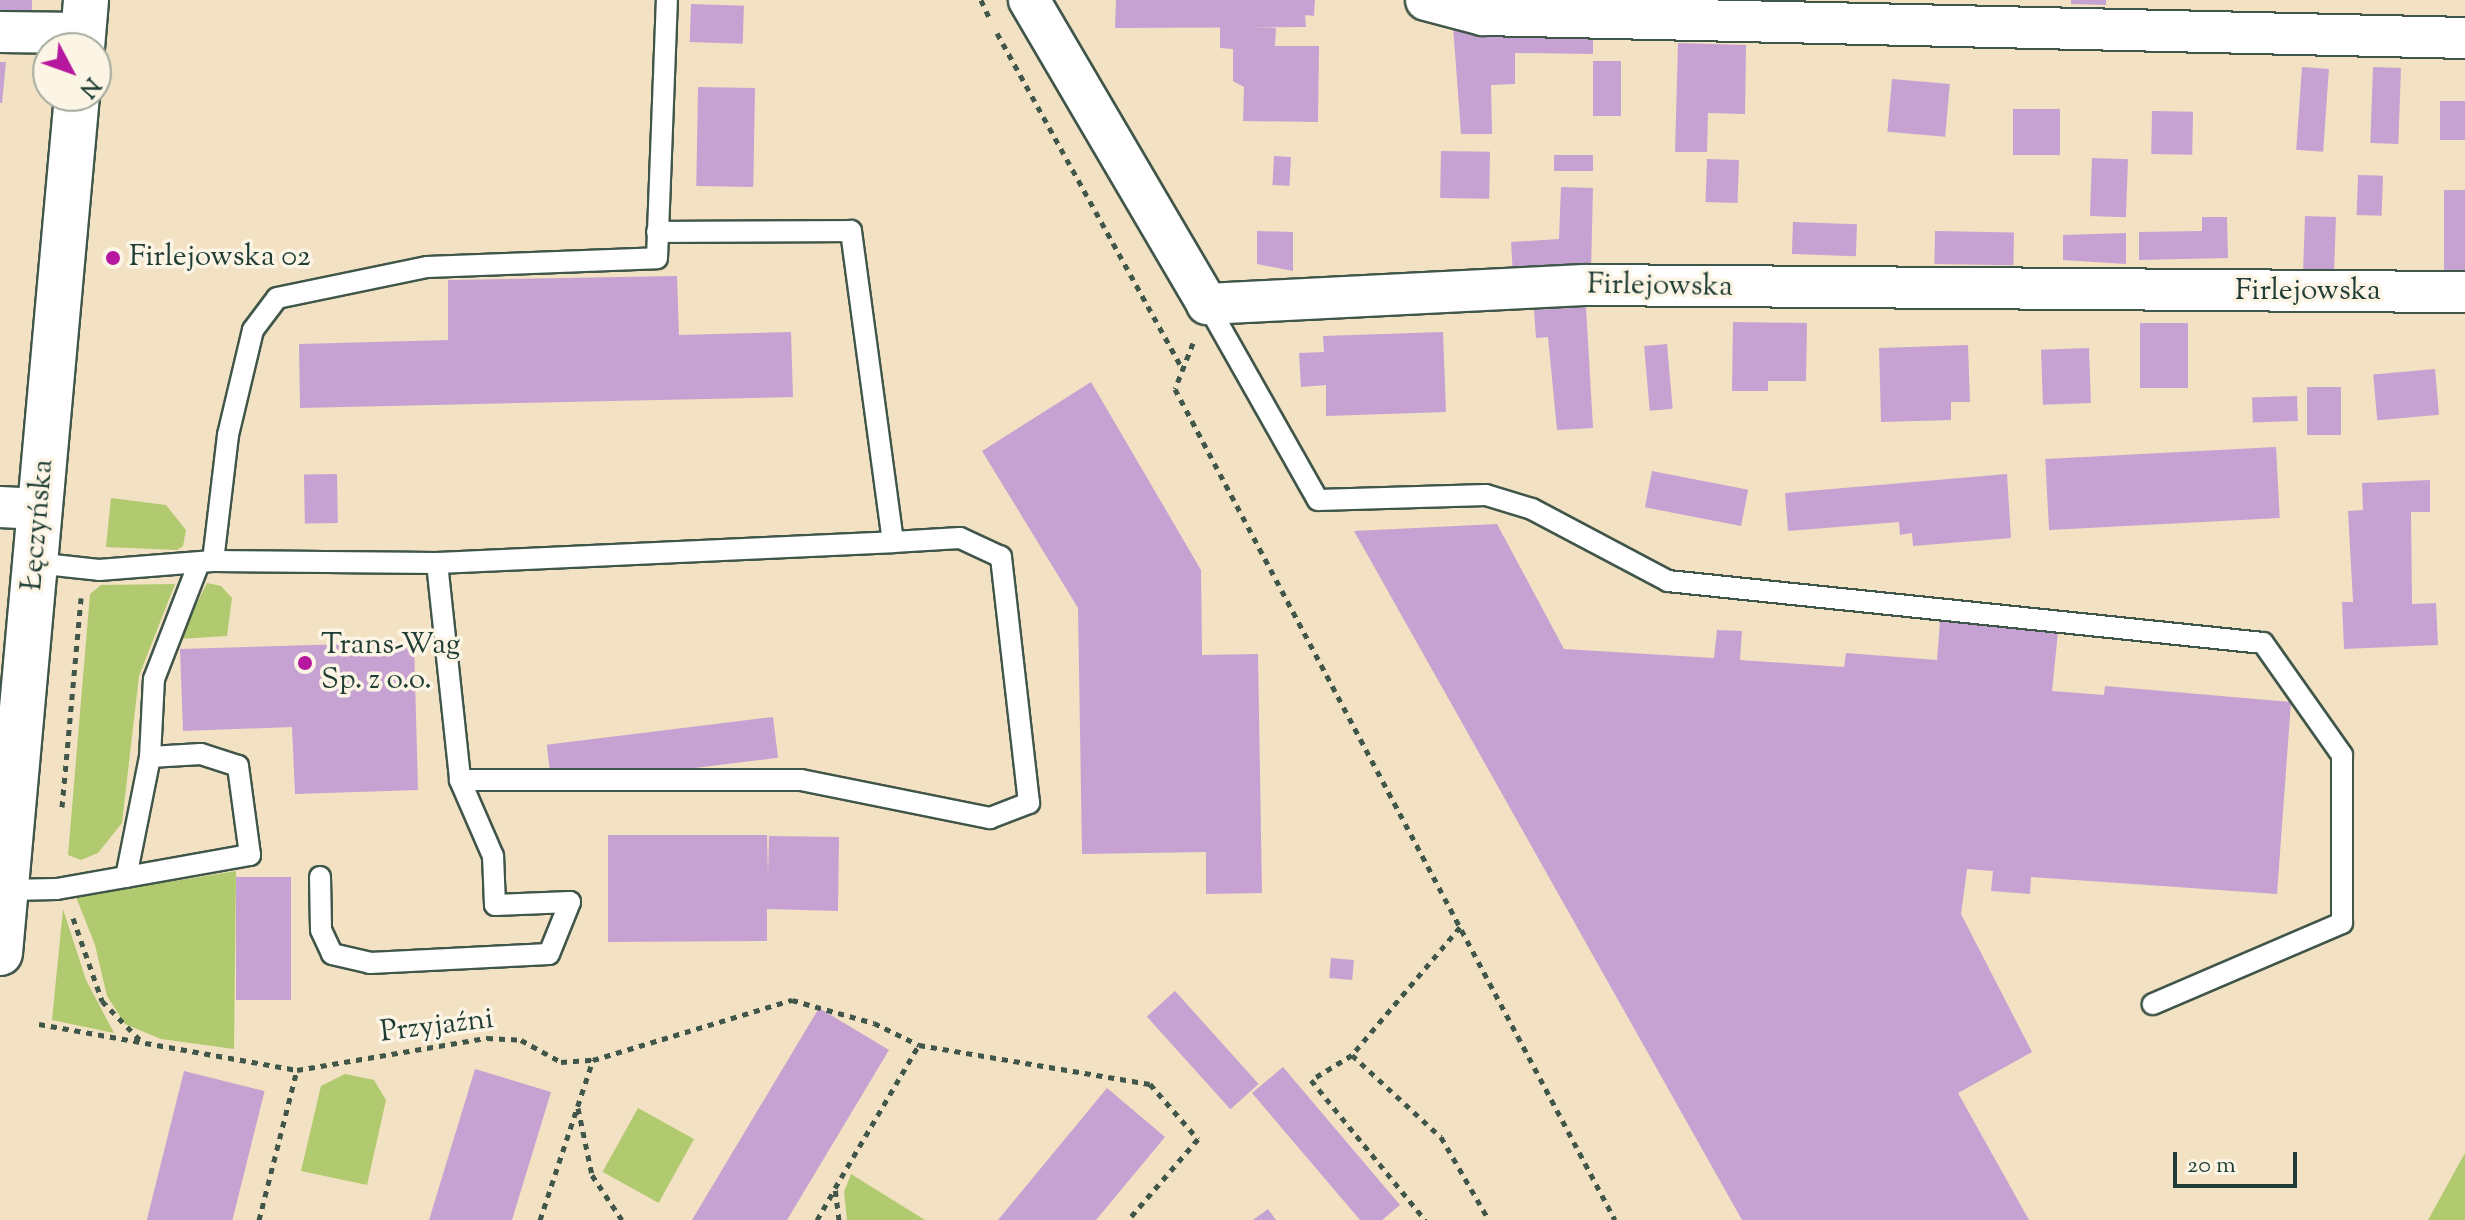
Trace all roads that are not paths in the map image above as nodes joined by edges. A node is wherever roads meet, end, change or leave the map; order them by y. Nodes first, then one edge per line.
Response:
1 (667, 0) edge
2 (1029, 0) edge
3 (1426, 0) edge
4 (84, 27) edge
5 (0, 32) edge
6 (2465, 38) edge
7 (75, 112) edge
8 (657, 232) junction
9 (2465, 292) edge
10 (1207, 304) junction
11 (20, 508) edge
12 (893, 542) junction
13 (206, 562) junction
14 (35, 563) junction
15 (437, 563) junction
16 (150, 757) junction
17 (460, 780) junction
18 (126, 877) junction
19 (320, 877) dead end
20 (2, 920) edge
21 (2153, 1004) dead end

1 - 8 lane
2 - 10 street
3 - 6 street
4 - 5 street
7 - 11 street, Łęczyńska
8 - 12 lane
8 - 13 lane
9 - 10 street, Firlejowska
10 - 21 lane
11 - 14 street, Łęczyńska
12 - 15 lane
12 - 17 lane
13 - 14 lane
13 - 15 lane
13 - 16 lane
14 - 20 street, Łęczyńska
15 - 17 lane
16 - 18 lane
16 - 18 lane
17 - 19 lane
18 - 20 lane

